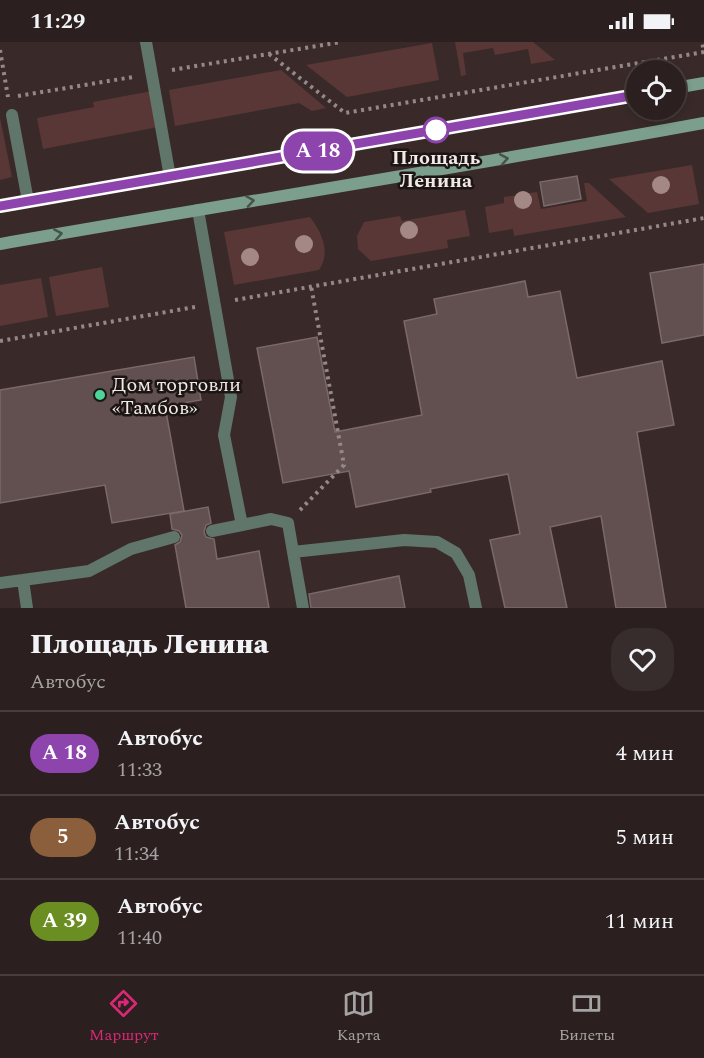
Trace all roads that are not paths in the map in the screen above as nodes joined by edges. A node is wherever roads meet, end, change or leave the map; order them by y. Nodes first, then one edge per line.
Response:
1 (146, 42) edge
2 (704, 83) edge
3 (686, 86) edge
4 (626, 97) edge
5 (12, 115) road end
6 (704, 123) edge
7 (170, 177) junction
8 (28, 201) junction
9 (0, 206) edge
10 (198, 210) junction
11 (0, 244) edge
12 (242, 525) junction
13 (212, 531) dead end
14 (174, 537) dead end
15 (293, 552) junction
16 (23, 580) junction
17 (0, 583) edge
18 (27, 608) edge
19 (303, 608) edge
20 (476, 608) edge

1 - 7 lane
2 - 3 main road
4 - 7 main road
5 - 8 lane
10 -> 6 main road
7 - 8 main road
8 - 9 main road
11 -> 10 main road
10 - 12 lane
12 - 13 lane
12 - 15 lane
14 - 16 lane
15 - 19 lane
15 - 20 lane
16 - 17 lane
16 - 18 lane

